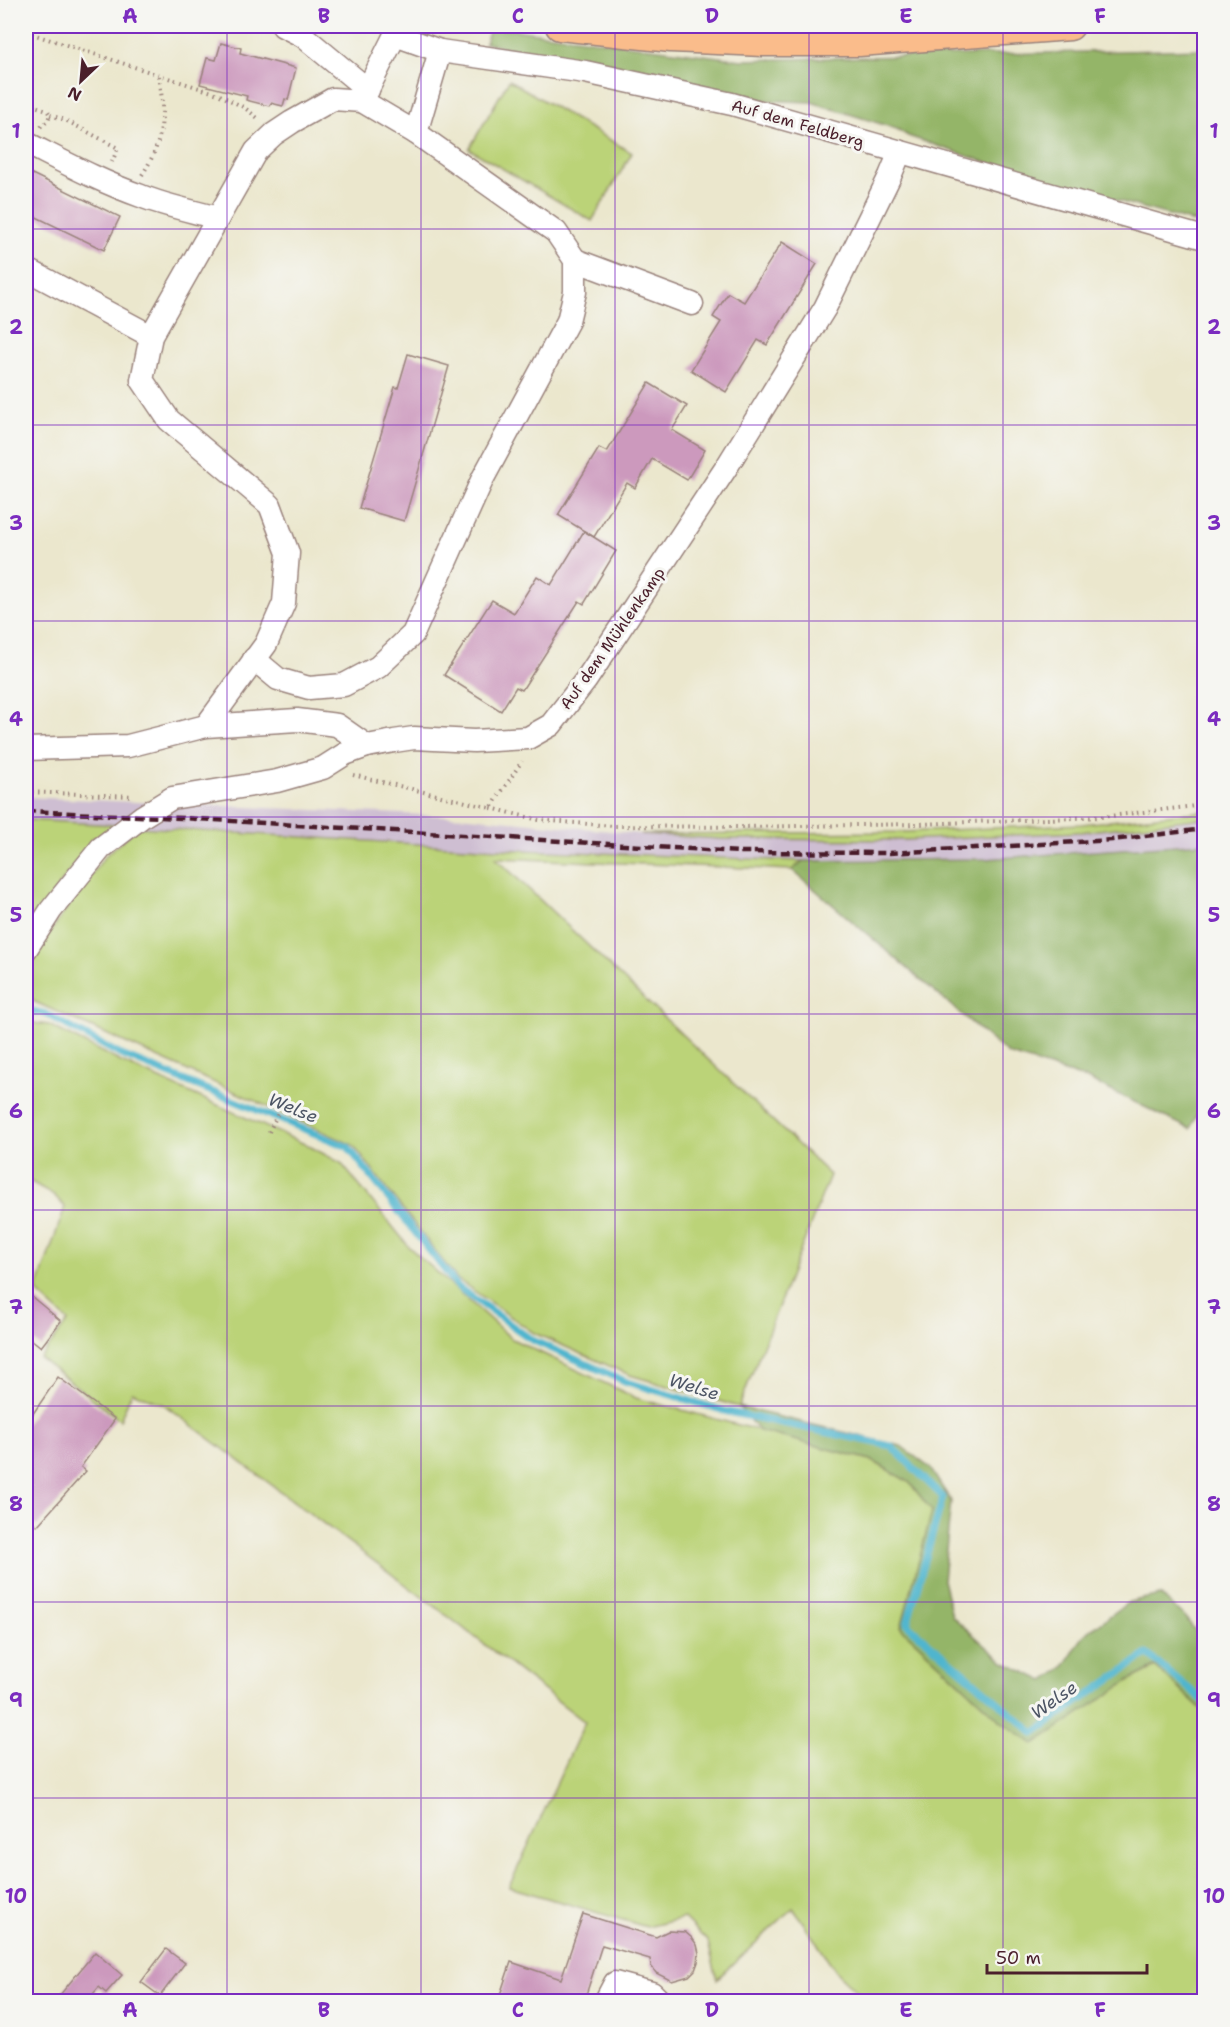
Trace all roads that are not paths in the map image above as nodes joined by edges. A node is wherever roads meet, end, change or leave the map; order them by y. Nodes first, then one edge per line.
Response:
1 (283, 26) edge
2 (560, 26) edge
3 (1070, 26) edge
4 (396, 30) edge
5 (440, 51) junction
6 (365, 96) junction
7 (416, 133) junction
8 (26, 144) edge
9 (900, 152) junction
10 (218, 218) junction
11 (1204, 238) edge
12 (575, 260) junction
13 (26, 268) edge
14 (692, 304) dead end
15 (151, 336) junction
16 (254, 659) junction
17 (206, 726) junction
18 (367, 746) junction
19 (26, 749) edge
20 (26, 949) edge
21 (605, 2001) edge
22 (661, 2001) edge

1 - 6 street
2 - 3 main road
4 - 5 street, Auf dem Feldberg
4 - 6 street
5 - 7 street
5 - 9 street, Auf dem Feldberg
6 - 7 street
6 - 10 street
7 - 12 street
8 - 10 street
9 - 11 street, Auf dem Feldberg
9 - 18 street, Auf dem Mühlenkamp
10 - 15 street
12 - 14 street
12 - 16 street
13 - 15 street
15 - 16 street
16 - 17 street
17 - 18 street
17 - 19 street
18 - 20 street
21 - 22 street

